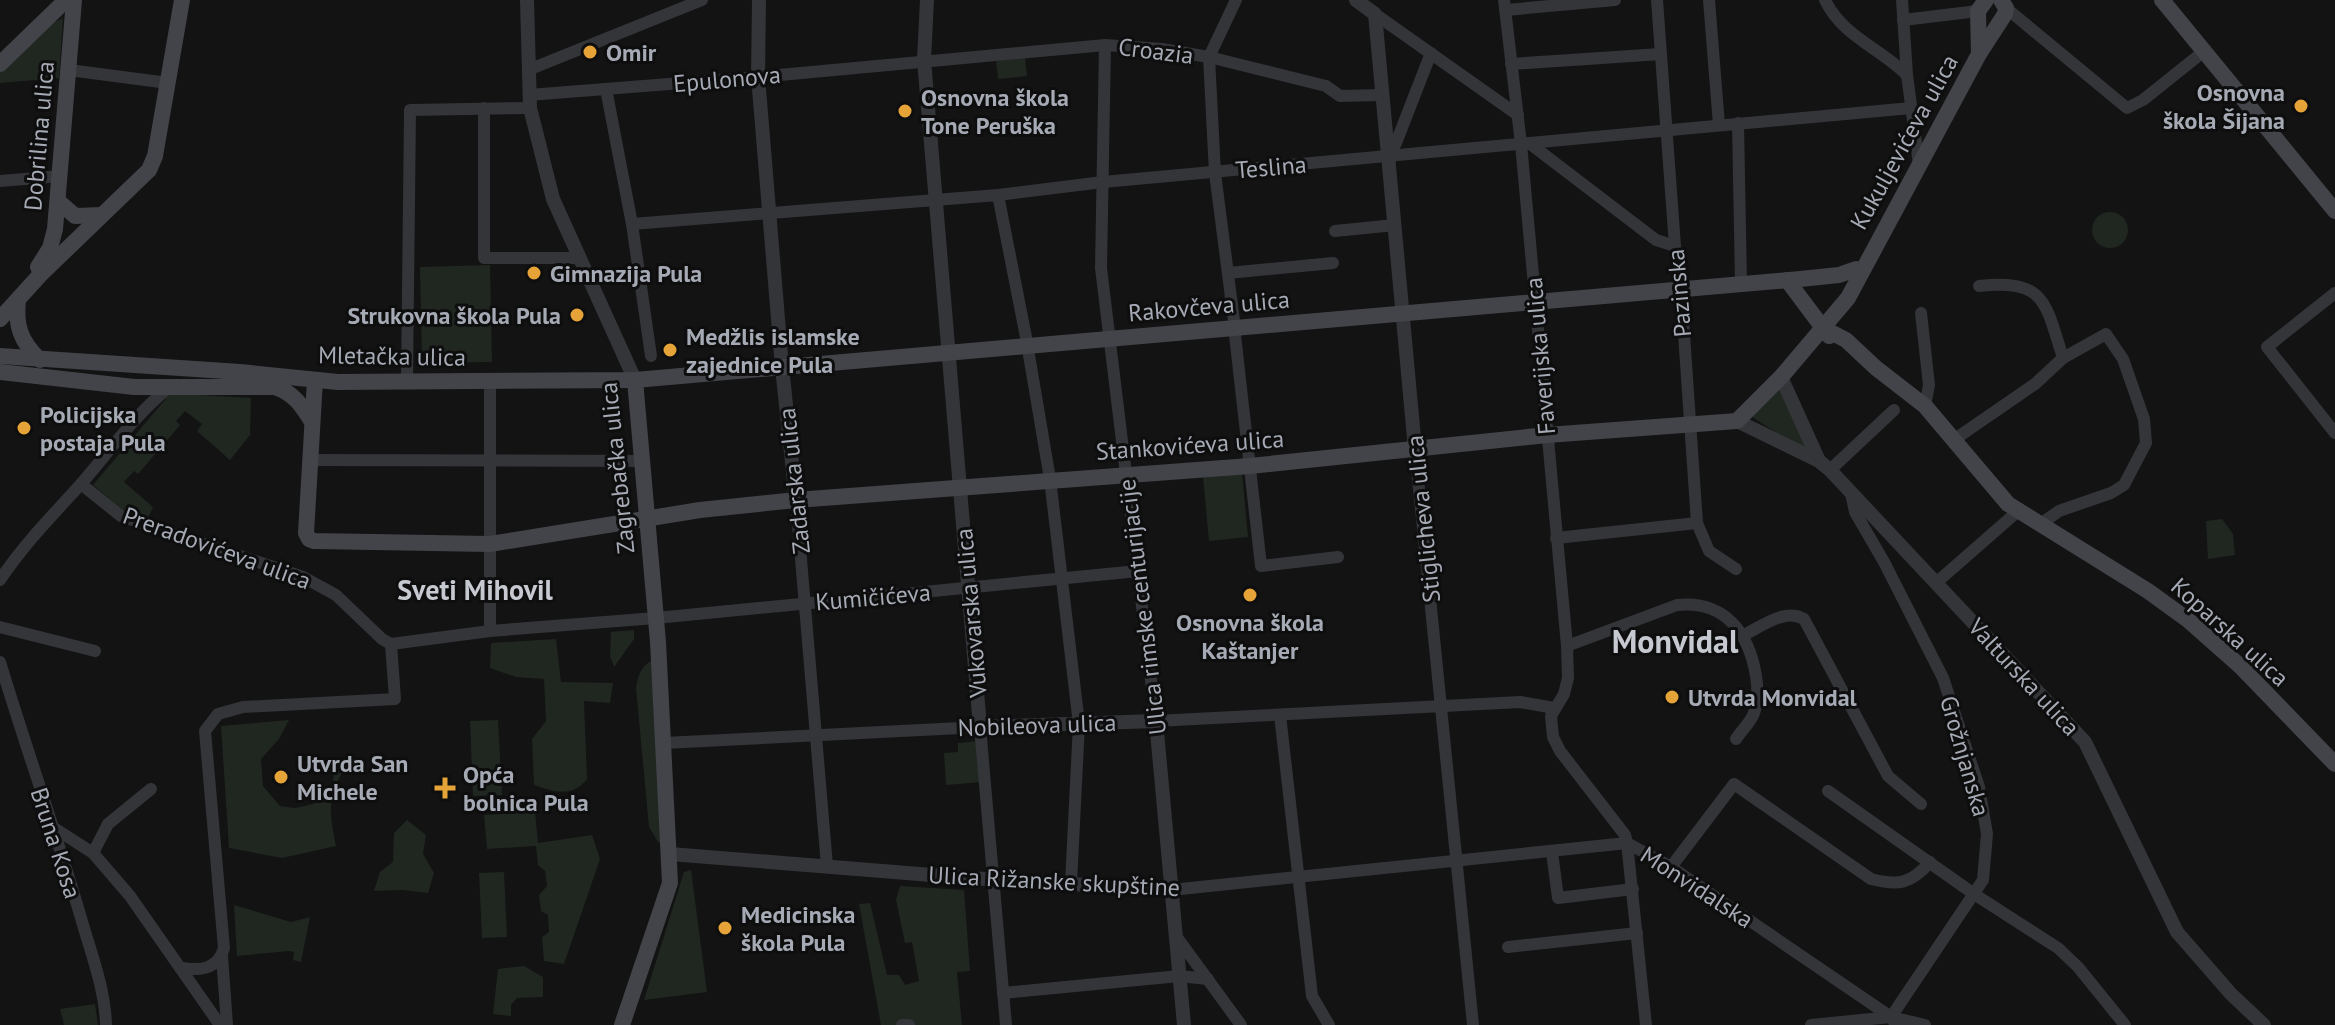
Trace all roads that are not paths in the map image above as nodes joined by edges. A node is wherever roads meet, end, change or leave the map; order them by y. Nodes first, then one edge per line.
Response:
1 (66, 0) edge
2 (74, 0) edge
3 (182, 0) edge
4 (527, 0) edge
5 (702, 0) edge
6 (759, 0) edge
7 (927, 0) edge
8 (1236, 0) edge
9 (1356, 0) edge
10 (1615, 0) edge
11 (1657, 0) edge
12 (1709, 0) edge
13 (1825, 0) edge
14 (1902, 0) edge
15 (2162, 0) edge
16 (2003, 4) edge
17 (1505, 5) edge
18 (1982, 5) edge
19 (1375, 14) junction
20 (1903, 20) junction
21 (1105, 45) junction
22 (2203, 52) junction
23 (1431, 53) junction
24 (1661, 54) junction
25 (1979, 54) junction
26 (1209, 57) junction
27 (924, 60) junction
28 (0, 64) edge
29 (1511, 64) junction
30 (69, 70) junction
31 (528, 70) junction
32 (1907, 75) junction
33 (758, 77) junction
34 (168, 83) junction
35 (606, 89) junction
36 (1382, 95) junction
37 (529, 101) junction
38 (484, 108) junction
39 (1911, 108) junction
40 (1518, 115) junction
41 (1738, 123) junction
42 (1719, 125) junction
43 (1666, 130) junction
44 (1525, 143) junction
45 (1388, 156) junction
46 (1919, 165) junction
47 (1215, 173) junction
48 (61, 176) junction
49 (0, 181) edge
50 (1103, 182) junction
51 (998, 195) junction
52 (935, 200) junction
53 (58, 201) junction
54 (2335, 211) edge
55 (770, 214) junction
56 (102, 215) junction
57 (632, 224) junction
58 (1395, 225) junction
59 (1335, 231) dead end
60 (1675, 246) junction
61 (1870, 254) junction
62 (578, 258) junction
63 (1333, 263) dead end
64 (1856, 269) junction
65 (37, 273) junction
66 (1228, 273) junction
67 (1787, 280) junction
68 (1741, 283) junction
69 (1979, 286) dead end
70 (1681, 289) junction
71 (2335, 293) edge
72 (18, 300) junction
73 (1535, 302) junction
74 (0, 305) edge
75 (1840, 306) junction
76 (1921, 313) dead end
77 (1403, 314) junction
78 (0, 319) edge
79 (1234, 321) dead end
80 (1823, 328) junction
81 (1235, 335) dead end
82 (1026, 337) dead end
83 (1110, 339) junction
84 (1846, 340) junction
85 (949, 353) junction
86 (1029, 355) dead end
87 (0, 356) edge
88 (651, 356) dead end
89 (2063, 358) junction
90 (40, 360) junction
91 (782, 367) junction
92 (1876, 368) junction
93 (0, 372) edge
94 (1781, 377) junction
95 (315, 380) junction
96 (635, 380) junction
97 (407, 381) junction
98 (490, 382) junction
99 (134, 387) junction
100 (167, 389) junction
101 (1925, 406) junction
102 (1894, 410) dead end
103 (141, 411) junction
104 (1737, 421) junction
105 (312, 422) junction
106 (1689, 424) junction
107 (2335, 433) edge
108 (1547, 435) junction
109 (1955, 439) junction
110 (1415, 449) junction
111 (309, 460) junction
112 (490, 461) junction
113 (641, 461) junction
114 (1824, 465) junction
115 (1250, 466) junction
116 (1126, 475) junction
117 (1050, 479) junction
118 (81, 484) junction
119 (960, 486) junction
120 (1850, 489) junction
121 (796, 500) junction
122 (2017, 512) junction
123 (647, 518) junction
124 (1697, 523) junction
125 (2039, 525) junction
126 (1556, 538) junction
127 (490, 544) junction
128 (1338, 557) dead end
129 (1736, 569) dead end
130 (1138, 571) junction
131 (1063, 579) junction
132 (0, 580) edge
133 (1937, 582) junction
134 (971, 589) junction
135 (805, 602) junction
136 (656, 618) junction
137 (0, 627) edge
138 (490, 631) junction
139 (1744, 635) junction
140 (391, 644) junction
141 (1567, 646) junction
142 (95, 651) dead end
143 (0, 662) edge
144 (1441, 706) junction
145 (1554, 708) junction
146 (1280, 715) junction
147 (1156, 721) junction
148 (1079, 724) junction
149 (980, 727) junction
150 (816, 736) junction
151 (1736, 739) dead end
152 (664, 743) junction
153 (2335, 764) edge
154 (151, 789) dead end
155 (1828, 791) dead end
156 (1921, 804) dead end
157 (54, 828) junction
158 (1627, 843) junction
159 (1552, 852) junction
160 (93, 853) junction
161 (670, 854) junction
162 (1456, 861) junction
163 (1930, 862) junction
164 (827, 866) junction
165 (1671, 867) junction
166 (1299, 877) junction
167 (994, 879) junction
168 (1071, 883) junction
169 (1633, 889) junction
170 (1171, 890) junction
171 (1974, 894) junction
172 (1637, 933) junction
173 (1176, 936) junction
174 (1508, 947) dead end
175 (222, 956) junction
176 (182, 968) junction
177 (1179, 976) junction
178 (1208, 979) junction
179 (1003, 993) junction
180 (1893, 1021) edge
181 (106, 1025) edge
182 (220, 1025) edge
183 (227, 1025) edge
184 (622, 1025) edge
185 (902, 1025) edge
186 (909, 1025) edge
187 (1006, 1025) edge
188 (1184, 1025) edge
189 (1241, 1025) edge
190 (1329, 1025) edge
191 (1473, 1025) edge
192 (1646, 1025) edge
193 (1811, 1025) edge
194 (1925, 1025) edge
195 (2125, 1025) edge
196 (2264, 1025) edge

1 - 28 main road
2 - 30 main road, Dobrilina ulica
3 - 34 main road
4 - 31 street, Zagrebačka ulica
5 - 31 street
6 - 33 street, Zadarska ulica
7 - 27 street, Vukovarska ulica
8 - 26 street
9 - 19 street
10 - 17 street
11 - 24 street, Pazinska
12 - 42 street
13 - 32 street
14 - 20 street
15 - 22 main road
16 - 22 street
16 - 25 main road, Kukuljevićeva ulica
17 - 29 street, Faverijska ulica
18 - 20 street
18 - 25 main road, Kukuljevićeva ulica
19 - 23 street
19 - 36 street, Stiglicheva ulica
20 - 32 street
21 - 26 street, Croazia
21 - 27 street, Croazia
21 - 50 street, Ulica rimske centurijacije
22 - 54 main road
23 - 40 street
23 - 45 street
24 - 29 street
24 - 43 street, Pazinska
25 - 46 main road, Kukuljevićeva ulica
26 - 36 street, Croazia
26 - 47 street
27 - 33 street, Epulonova
27 - 52 street, Vukovarska ulica
29 - 40 street, Faverijska ulica
30 - 34 street
30 - 48 main road, Dobrilina ulica
31 - 37 street, Zagrebačka ulica
32 - 39 street
33 - 35 street, Epulonova
33 - 55 street, Zadarska ulica
34 - 56 main road
35 - 37 street, Epulonova
35 - 57 street
36 - 45 street, Stiglicheva ulica
37 - 38 street, Epulonova
37 - 62 street, Zagrebačka ulica
38 - 62 street
38 - 97 street, Epulonova
39 - 41 street, Teslina
39 - 46 street
40 - 44 street, Faverijska ulica
41 - 42 street, Teslina
41 - 68 street
42 - 43 street, Teslina
43 - 44 street, Teslina
43 - 60 street, Pazinska
44 - 45 street, Teslina
44 - 60 street
44 - 73 street, Faverijska ulica
45 - 47 street, Teslina
45 - 58 street, Stiglicheva ulica
46 - 61 main road, Kukuljevićeva ulica
47 - 50 street, Teslina
47 - 66 street
48 - 49 street
48 - 53 main road, Dobrilina ulica
50 - 51 street, Teslina
50 - 83 street, Ulica rimske centurijacije
51 - 52 street, Teslina
51 - 82 street
52 - 55 street, Teslina
52 - 85 street, Vukovarska ulica
53 - 56 main road
53 - 65 main road, Dobrilina ulica
55 - 57 street, Teslina
55 - 91 street, Zadarska ulica
56 - 65 main road
57 - 88 street
58 - 59 street
58 - 77 street, Stiglicheva ulica
60 - 70 street, Pazinska
61 - 64 main road, Kukuljevićeva ulica
61 - 75 main road, Kukuljevićeva ulica
62 - 96 street, Zagrebačka ulica
63 - 66 street
64 - 67 main road, Rakovčeva ulica
64 - 80 main road, Kukuljevićeva ulica
65 - 72 main road
65 - 74 main road
66 - 79 street
67 - 68 main road, Rakovčeva ulica
67 - 80 main road
68 - 70 main road, Rakovčeva ulica
69 - 89 street
70 - 73 main road, Rakovčeva ulica
70 - 106 street, Pazinska
71 - 107 street
72 - 78 main road
72 - 90 main road
73 - 77 main road, Rakovčeva ulica
73 - 108 street, Faverijska ulica
75 - 80 main road, Kukuljevićeva ulica
75 - 84 main road
76 - 101 street
77 - 83 main road, Rakovčeva ulica
77 - 110 street, Stiglicheva ulica
80 - 84 main road, Koparska ulica
80 - 92 main road, Koparska ulica
80 - 94 main road
81 - 115 street
83 - 85 main road, Rakovčeva ulica
83 - 116 street, Ulica rimske centurijacije
84 - 92 main road, Koparska ulica
85 - 91 main road, Rakovčeva ulica
85 - 119 street, Vukovarska ulica
86 - 117 street
87 - 90 main road, Mletačka ulica
89 - 109 street
89 - 125 street
90 - 95 main road, Mletačka ulica
91 - 96 main road, Rakovčeva ulica
91 - 121 street, Zadarska ulica
92 - 101 main road, Koparska ulica
93 - 99 main road
94 - 104 main road
94 - 114 street
95 - 97 main road, Mletačka ulica
95 - 105 main road
96 - 98 main road, Mletačka ulica
96 - 113 main road, Zagrebačka ulica
97 - 98 main road, Mletačka ulica
98 - 112 street
99 - 100 main road
99 - 103 street
100 - 103 street
100 - 105 main road
101 - 109 main road, Koparska ulica
102 - 114 street
103 - 118 street
104 - 106 main road, Stankovićeva ulica
104 - 114 street
105 - 111 main road
106 - 108 main road, Stankovićeva ulica
106 - 124 street, Pazinska
108 - 110 main road, Stankovićeva ulica
108 - 126 street, Faverijska ulica
109 - 122 main road, Koparska ulica
110 - 115 main road, Stankovićeva ulica
110 - 144 street, Stiglicheva ulica
111 - 112 street
111 - 127 main road, Stankovićeva ulica
112 - 113 street
112 - 127 street
113 - 123 main road, Zagrebačka ulica
114 - 120 street, Valturska ulica
115 - 116 main road, Stankovićeva ulica
115 - 128 street
116 - 117 main road, Stankovićeva ulica
116 - 130 street, Ulica rimske centurijacije
117 - 119 main road, Stankovićeva ulica
117 - 131 street
118 - 132 street
118 - 140 street, Preradovićeva ulica
119 - 121 main road, Stankovićeva ulica
119 - 134 street, Vukovarska ulica
120 - 133 street, Valturska ulica
120 - 171 street, Grožnjanska
121 - 123 main road, Stankovićeva ulica
121 - 135 street, Zadarska ulica
122 - 125 main road, Koparska ulica
122 - 133 street
123 - 127 main road, Stankovićeva ulica
123 - 136 main road, Zagrebačka ulica
124 - 126 street
124 - 129 street, Pazinska
125 - 153 main road, Koparska ulica
126 - 141 street, Faverijska ulica
127 - 138 street
130 - 131 street, Kumičićeva
130 - 147 street, Ulica rimske centurijacije
131 - 134 street, Kumičićeva
131 - 148 street
133 - 196 street, Valturska ulica
134 - 135 street, Kumičićeva
134 - 149 street, Vukovarska ulica
135 - 136 street, Kumičićeva
135 - 150 street, Zadarska ulica
136 - 138 street, Kumičićeva
136 - 152 main road, Zagrebačka ulica
137 - 142 street
138 - 140 street, Kumičićeva
139 - 141 street
139 - 151 street
139 - 156 street
140 - 175 street
141 - 145 street, Faverijska ulica
143 - 157 street, Bruna Kosa
144 - 145 street, Nobileova ulica
144 - 146 street, Nobileova ulica
144 - 162 street, Stiglicheva ulica
145 - 158 street, Monvidalska
146 - 147 street, Nobileova ulica
146 - 166 street
147 - 148 street, Nobileova ulica
147 - 170 street, Ulica rimske centurijacije
148 - 149 street, Nobileova ulica
148 - 168 street
149 - 150 street, Nobileova ulica
149 - 167 street, Vukovarska ulica
150 - 152 street, Nobileova ulica
150 - 164 street, Zadarska ulica
152 - 161 main road, Zagrebačka ulica
154 - 160 street
155 - 163 street
157 - 160 street
157 - 181 street, Bruna Kosa
158 - 159 street, Ulica Rižanske skupštine
158 - 165 street, Monvidalska
158 - 169 street
159 - 162 street, Ulica Rižanske skupštine
159 - 169 street
160 - 176 street
161 - 164 street, Ulica Rižanske skupštine
161 - 184 main road, Zagrebačka ulica
162 - 166 street, Ulica Rižanske skupštine
162 - 191 street, Stiglicheva ulica
163 - 165 street
163 - 171 street
164 - 167 street, Ulica Rižanske skupštine
165 - 180 street, Monvidalska
166 - 170 street, Ulica Rižanske skupštine
166 - 190 street
167 - 168 street, Ulica Rižanske skupštine
167 - 179 street, Vukovarska ulica
168 - 170 street, Ulica Rižanske skupštine
169 - 172 street
170 - 173 street, Ulica rimske centurijacije
171 - 180 street, Grožnjanska
171 - 195 street
172 - 174 street
172 - 192 street
173 - 177 street, Ulica rimske centurijacije
173 - 178 street
175 - 176 street
175 - 183 street
176 - 182 street
177 - 178 street
177 - 179 street
177 - 188 street, Ulica rimske centurijacije
178 - 189 street
179 - 187 street, Vukovarska ulica
180 - 193 street
180 - 194 street
185 - 186 street

